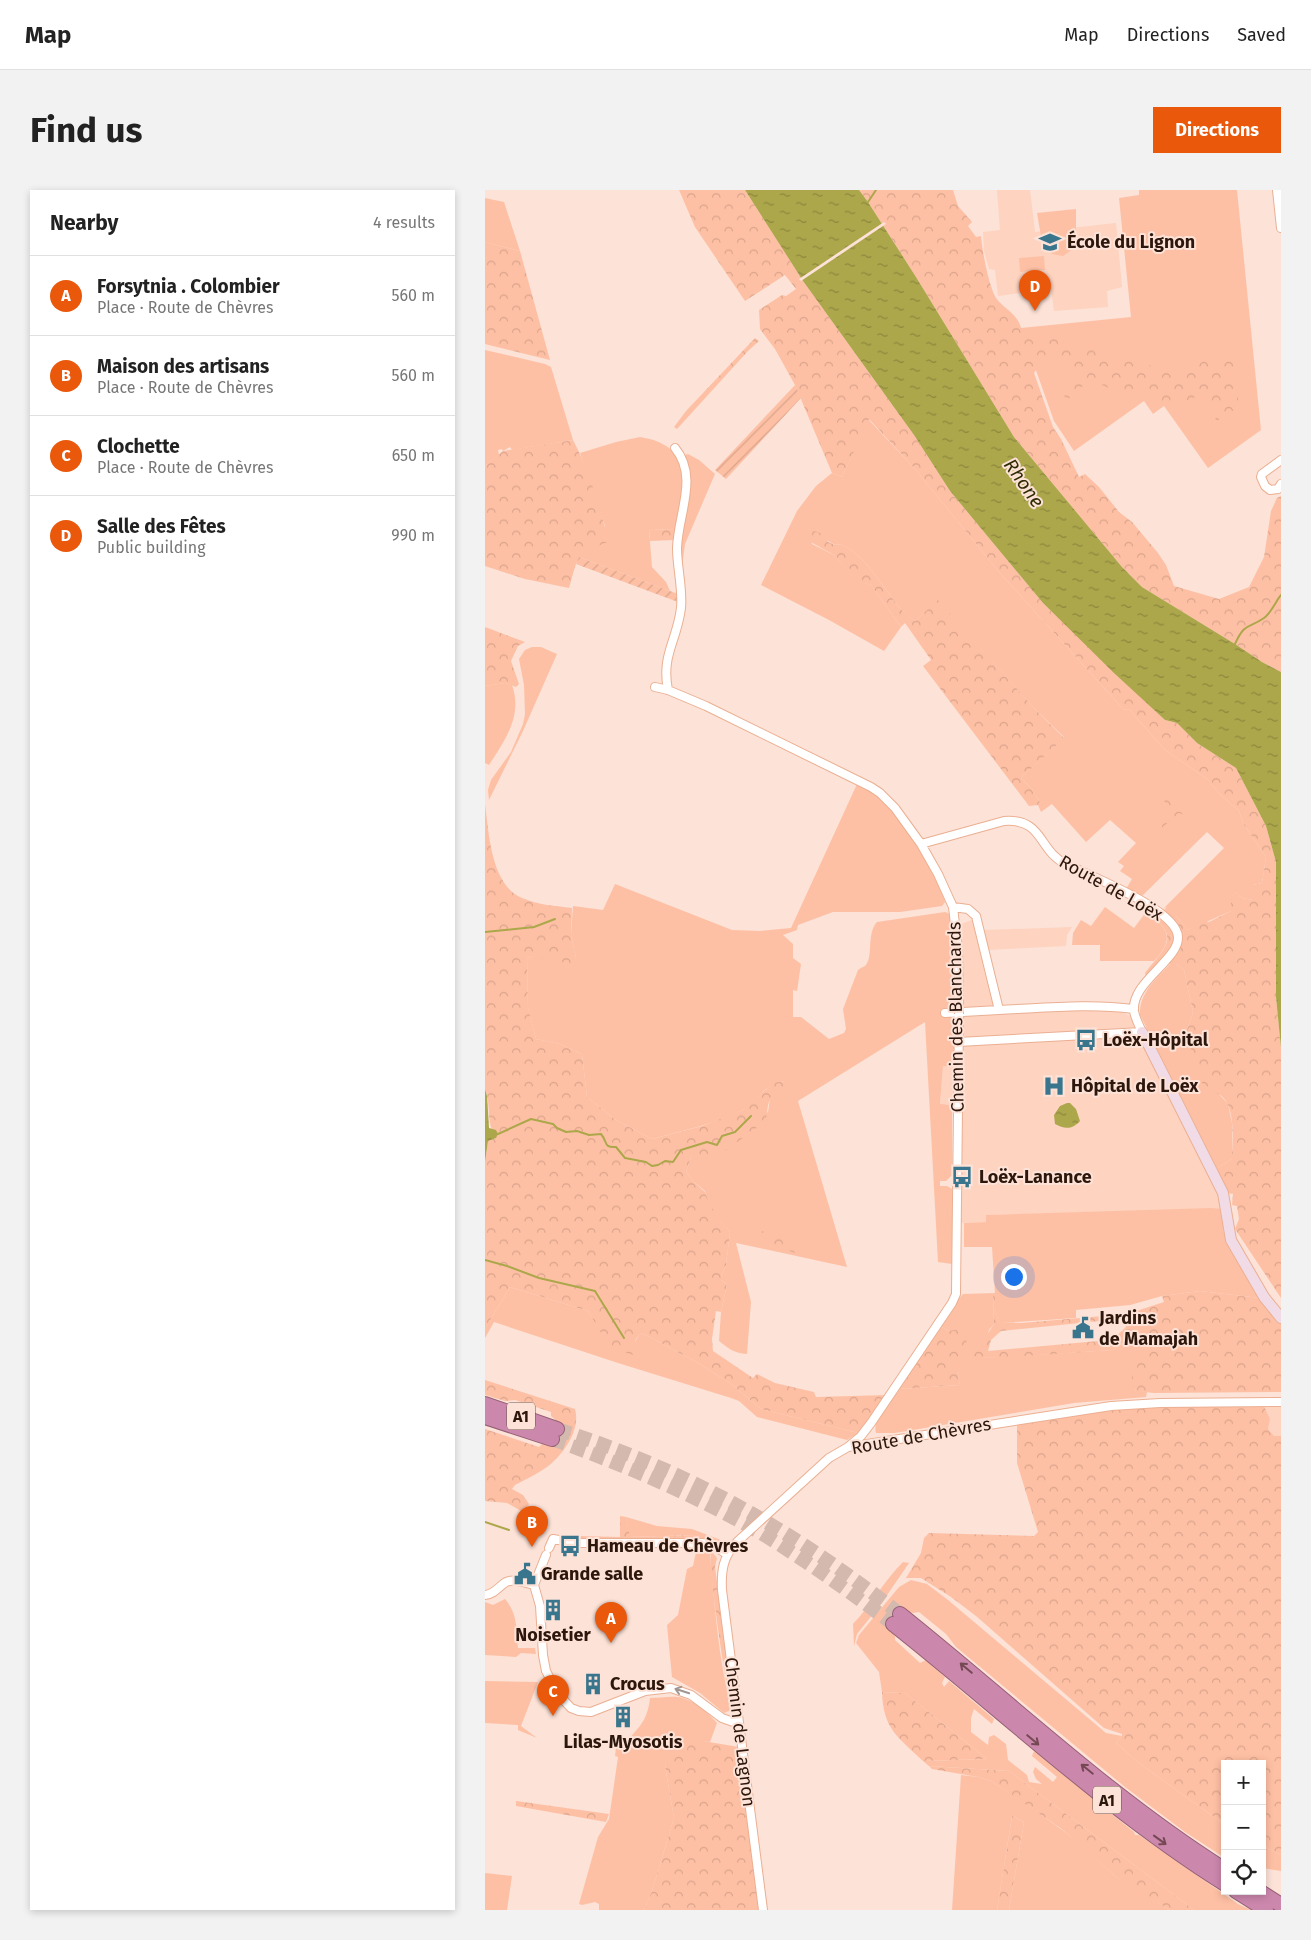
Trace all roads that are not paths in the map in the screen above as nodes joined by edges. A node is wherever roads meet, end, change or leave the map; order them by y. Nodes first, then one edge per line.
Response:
1 (1277, 190) edge
2 (1281, 228) edge
3 (675, 448) dead end
4 (1281, 460) edge
5 (1281, 484) edge
6 (655, 687) dead end
7 (668, 690) junction
8 (921, 844) junction
9 (953, 907) junction
10 (1134, 1009) junction
11 (999, 1010) junction
12 (945, 1013) dead end
13 (1142, 1032) junction
14 (958, 1042) junction
15 (1281, 1318) edge
16 (1281, 1402) edge
17 (485, 1404) edge
18 (485, 1417) edge
19 (871, 1424) junction
20 (880, 1442) junction
21 (848, 1447) junction
22 (727, 1554) junction
23 (534, 1585) junction
24 (485, 1595) edge
25 (737, 1708) junction
26 (722, 1718) junction
27 (739, 1724) junction
28 (1221, 1867) edge
29 (1221, 1881) edge
30 (1242, 1895) edge
31 (1266, 1895) edge
32 (1281, 1904) edge
33 (763, 1910) edge
34 (1266, 1910) edge

1 - 2 street
3 - 7 street
4 - 5 street
6 - 7 street, Chemin des Blanchards
7 - 8 street, Chemin des Blanchards
8 - 9 street, Chemin des Blanchards
8 - 10 street, Route de Loëx
9 - 11 street
9 - 14 street, Chemin des Blanchards
10 - 11 street
10 - 13 street
11 - 12 street
13 - 14 street
13 - 15 street
14 - 19 street, Chemin des Blanchards
16 - 20 street, Route de Chèvres
17 - 18 highway, A1
19 - 20 street
19 - 21 street, Chemin des Blanchards
20 - 21 street, Route de Chèvres
21 - 22 street, Route de Chèvres
22 - 23 street
22 - 25 street, Chemin de Lagnon
23 - 24 street
26 -> 23 street
25 - 26 street
25 - 27 street, Chemin de Lagnon
26 - 27 street
27 - 33 street, Chemin de Lagnon
28 -> 29 highway, A1
30 - 34 highway
31 - 32 highway

